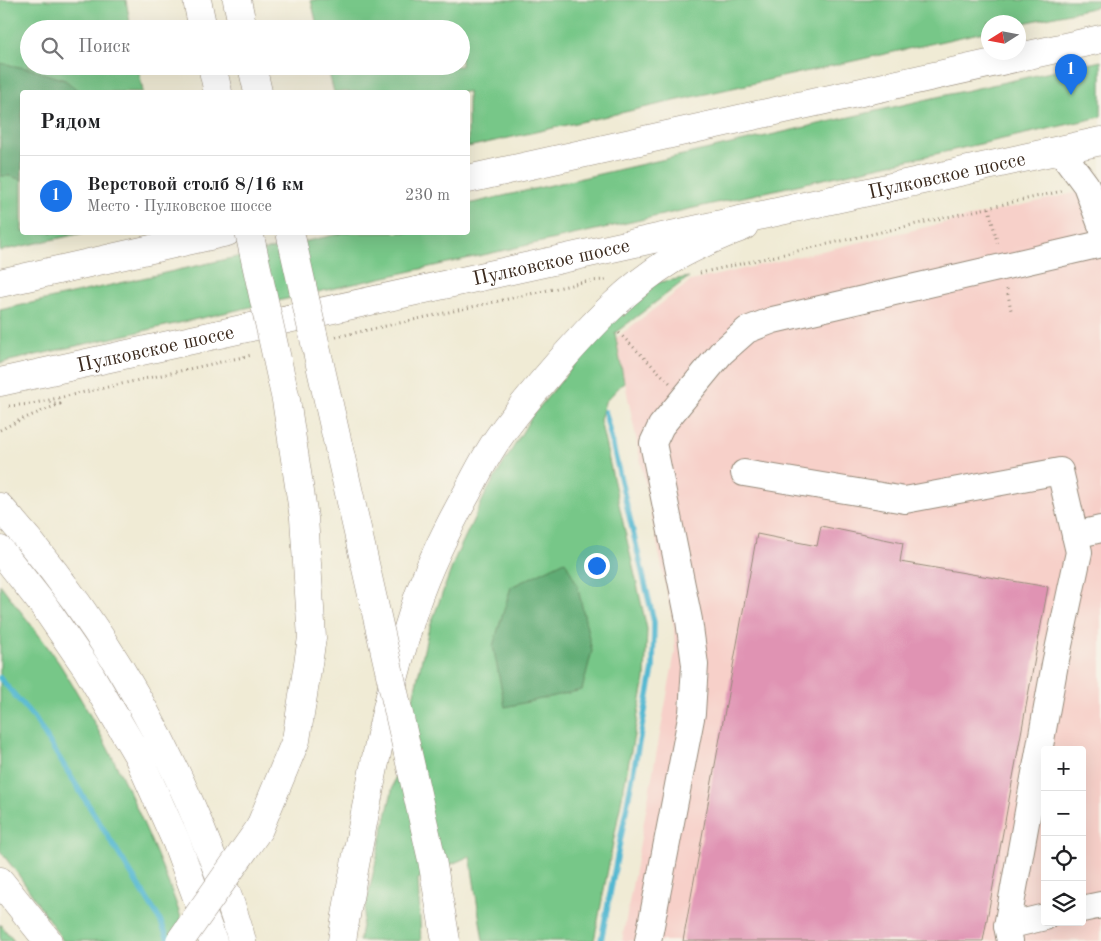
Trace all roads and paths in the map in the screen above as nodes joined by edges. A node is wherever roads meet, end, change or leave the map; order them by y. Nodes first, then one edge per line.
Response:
1 (197, 0) edge
2 (237, 0) edge
3 (201, 20) edge
4 (242, 20) edge
5 (1101, 39) edge
6 (1101, 141) edge
7 (1060, 150) junction
8 (470, 179) edge
9 (1071, 189) dead end
10 (777, 212) junction
11 (1101, 225) edge
12 (214, 235) edge
13 (250, 235) edge
14 (291, 235) edge
15 (1101, 244) edge
16 (692, 274) dead end
17 (589, 281) dead end
18 (0, 283) edge
19 (605, 313) junction
20 (0, 382) edge
21 (684, 397) junction
22 (43, 401) dead end
23 (0, 430) edge
24 (744, 473) dead end
25 (0, 507) edge
26 (1101, 529) edge
27 (1075, 535) junction
28 (0, 550) edge
29 (0, 881) edge
30 (1101, 905) edge
31 (1086, 908) edge
32 (1041, 919) edge
33 (1009, 933) edge
34 (48, 941) edge
35 (180, 941) edge
36 (213, 941) edge
37 (242, 941) edge
38 (342, 941) edge
39 (446, 941) edge
40 (648, 941) edge

1 - 3 main road
2 - 4 main road
5 - 8 main road
6 - 7 main road, Пулковское шоссе
7 - 10 main road, Пулковское шоссе
7 - 11 street
9 - 16 path
10 - 19 main road
10 - 20 main road, Пулковское шоссе
12 - 18 main road
13 - 35 main road, bridge
14 - 39 main road, bridge
15 - 21 street
17 - 19 path
19 - 21 path
19 - 38 main road
21 - 40 street
22 - 23 path
24 - 27 street
25 - 37 main road
26 - 27 street
27 - 33 street
28 - 36 main road
29 - 34 main road
30 - 31 street
32 - 33 street

